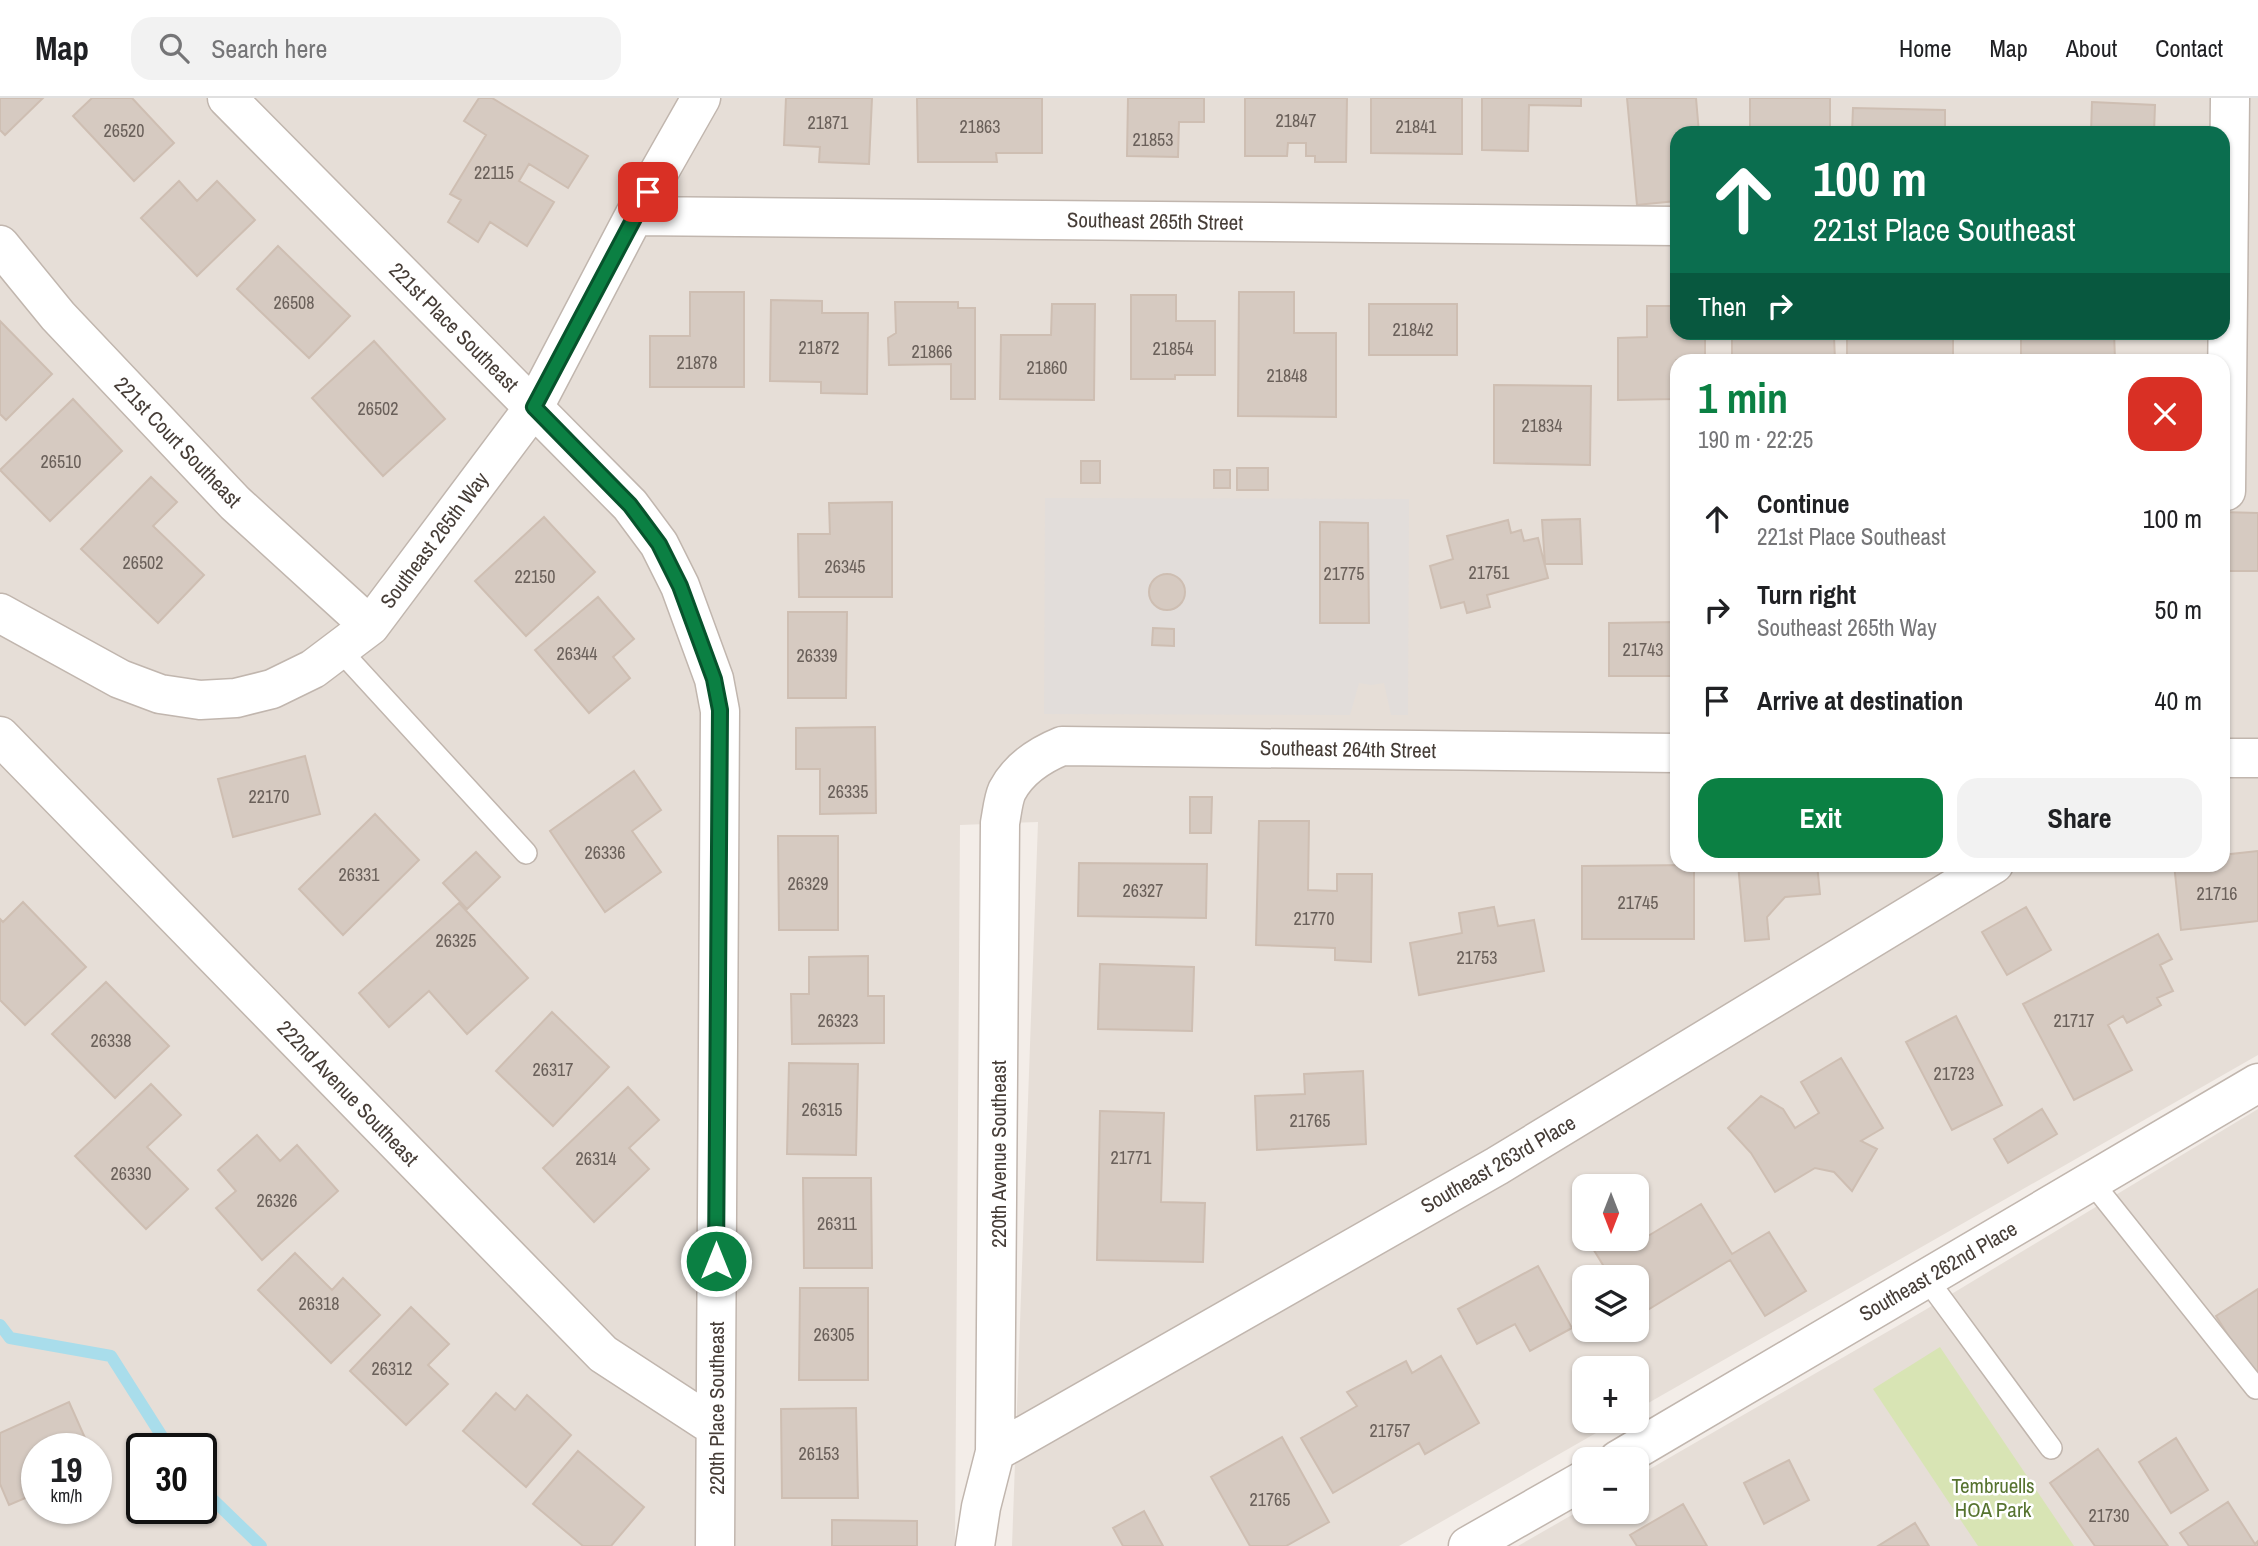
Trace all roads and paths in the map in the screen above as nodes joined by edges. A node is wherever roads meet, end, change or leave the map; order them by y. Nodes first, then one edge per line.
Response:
1 (227, 98) edge
2 (701, 98) edge
3 (2230, 98) edge
4 (2229, 126) edge
5 (634, 216) junction
6 (1670, 226) edge
7 (0, 245) edge
8 (534, 407) junction
9 (0, 613) edge
10 (370, 626) junction
11 (700, 643) joint
12 (340, 649) junction
13 (0, 736) edge
14 (1670, 753) edge
15 (2230, 758) edge
16 (2258, 758) edge
17 (1026, 766) joint
18 (526, 853) dead end
19 (1981, 872) edge
20 (2258, 1083) edge
21 (2091, 1181) junction
22 (1926, 1278) junction
23 (2256, 1388) dead end
24 (715, 1427) junction
25 (1640, 1447) edge
26 (2051, 1448) dead end
27 (995, 1452) junction
28 (1572, 1487) edge
29 (715, 1546) edge
30 (975, 1546) edge
31 (1468, 1546) edge

1 - 8 street, 221st Place Southeast
2 - 5 street, Southeast 265th Way
3 - 4 street
5 - 6 street, Southeast 265th Street
5 - 8 street, Southeast 265th Way
7 - 10 street, 221st Court Southeast
8 - 10 street, Southeast 265th Way
8 - 11 street, 221st Place Southeast
9 - 12 street, Southeast 265th Way
10 - 12 street, Southeast 265th Way
11 - 24 street, 220th Place Southeast
12 - 18 lane
13 - 24 street, 222nd Avenue Southeast
14 - 17 street, Southeast 264th Street
15 - 16 street
17 - 27 street, 220th Avenue Southeast
19 - 27 street, Southeast 263rd Place
20 - 21 street, Southeast 262nd Place
21 - 22 street, Southeast 262nd Place
21 - 23 lane
22 - 25 street, Southeast 262nd Place
22 - 26 lane
24 - 29 street, 220th Place Southeast
27 - 30 street, 220th Avenue Southeast
28 - 31 street

